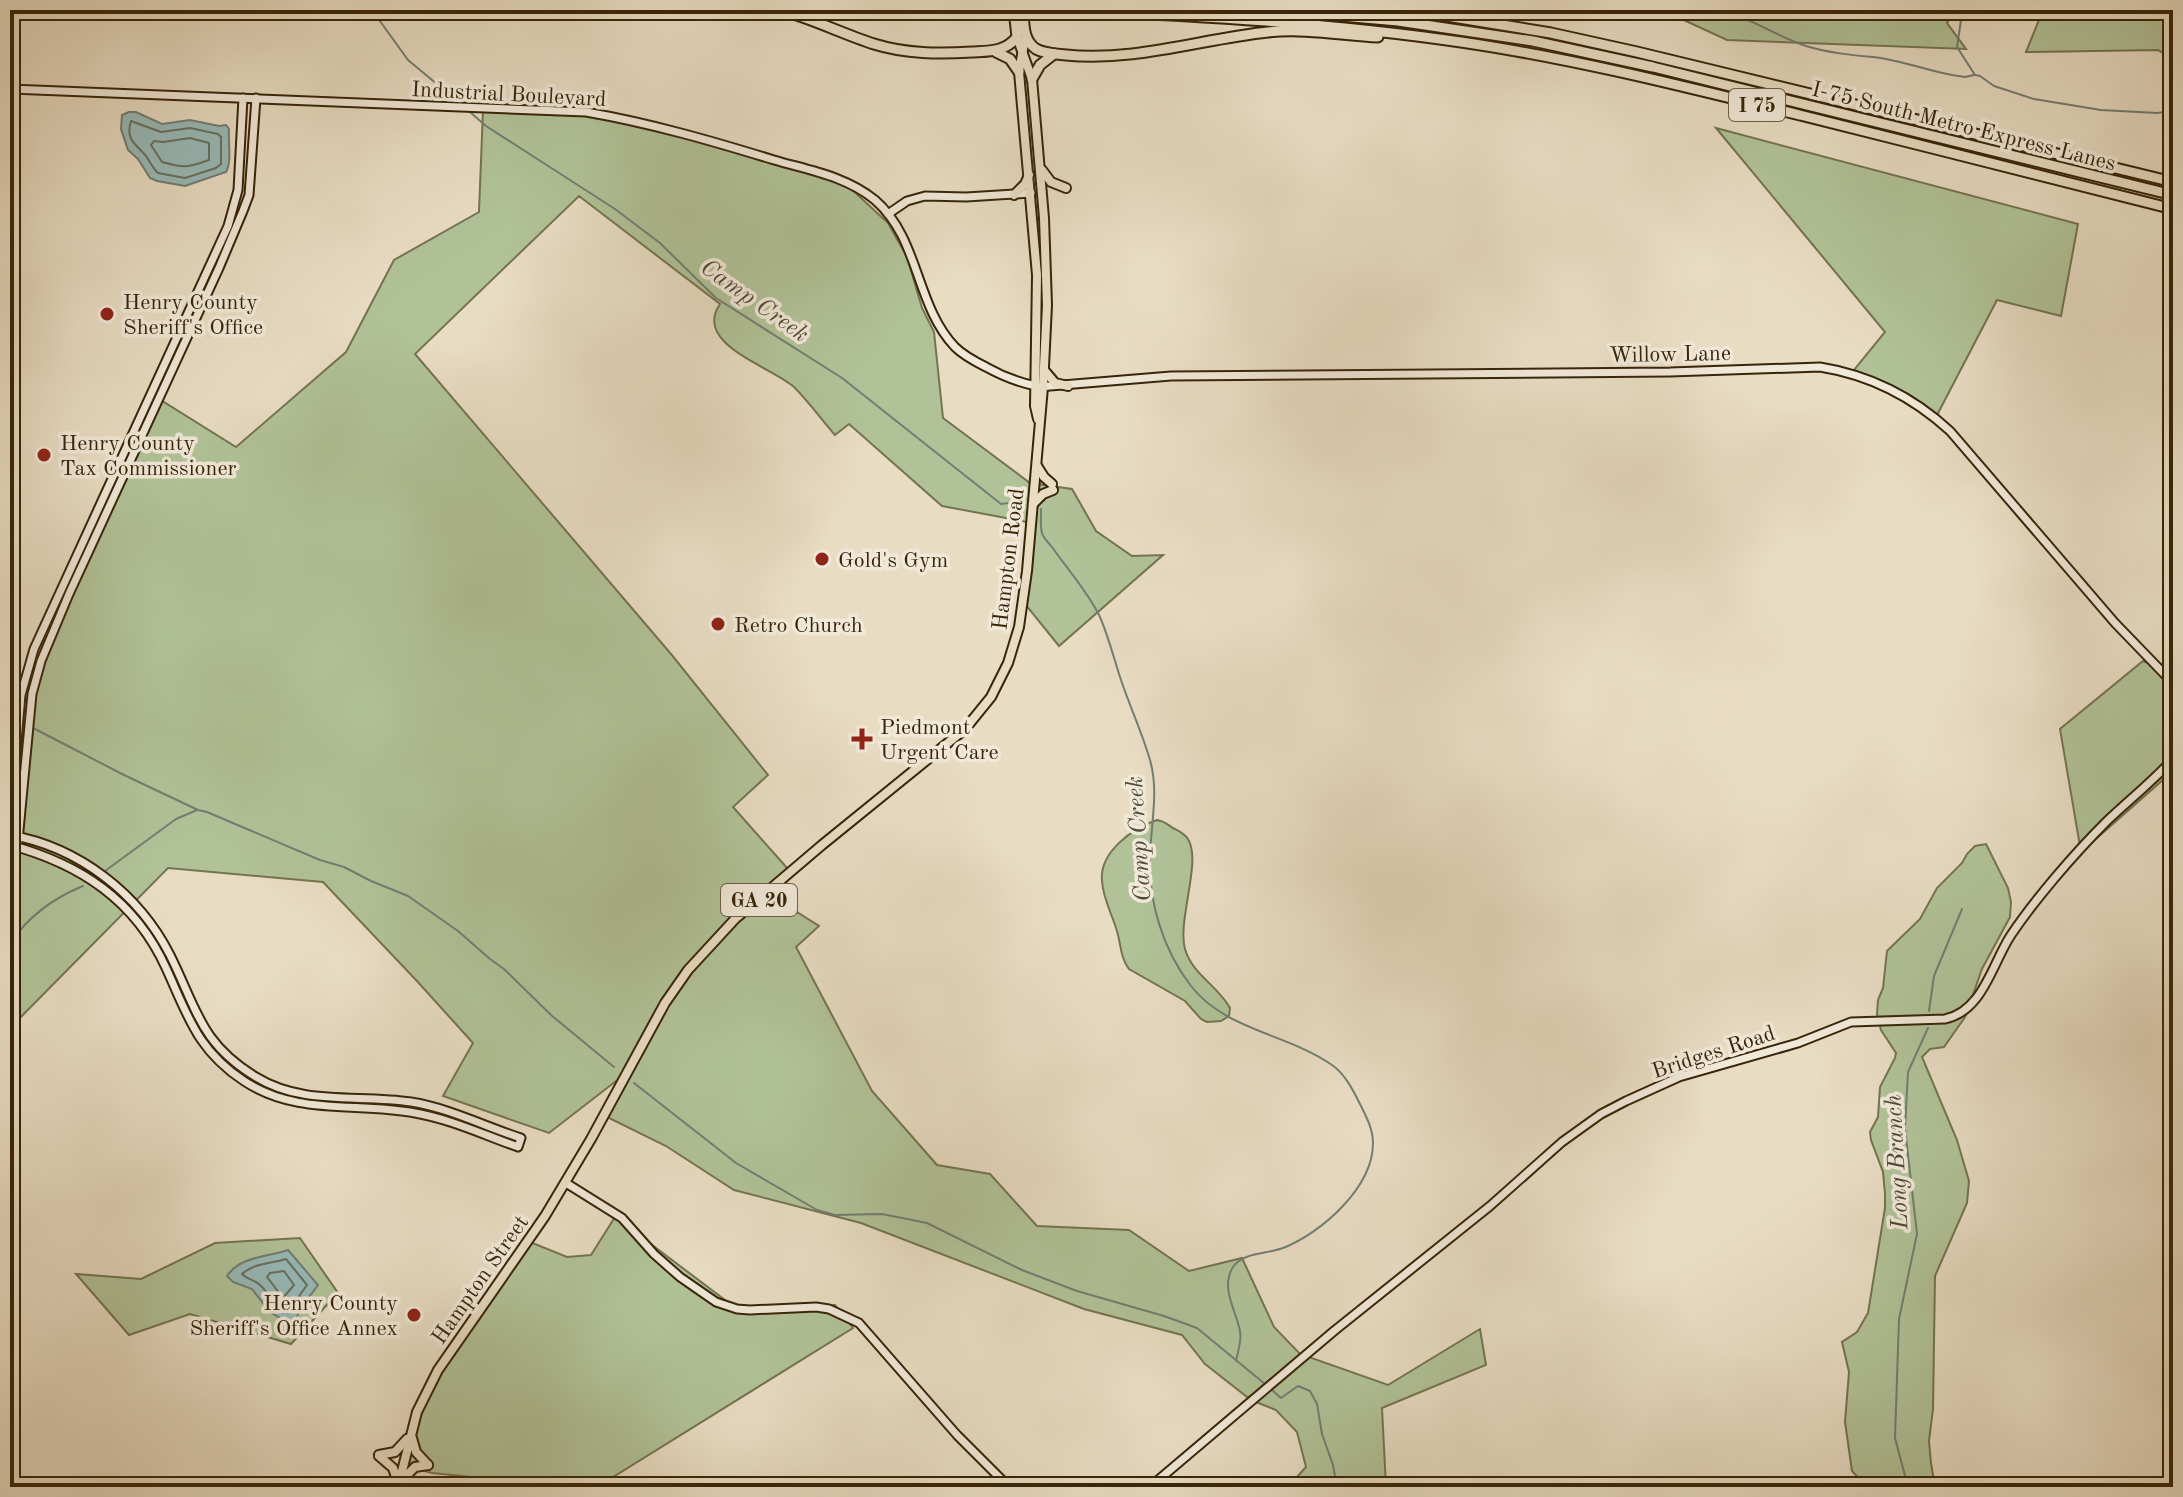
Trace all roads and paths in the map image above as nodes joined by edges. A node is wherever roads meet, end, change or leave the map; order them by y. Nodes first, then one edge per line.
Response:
1 (781, 10) edge
2 (1014, 10) edge
3 (1023, 10) edge
4 (1070, 10) edge
5 (1274, 10) edge
6 (1403, 10) edge
7 (1412, 10) edge
8 (1021, 38) junction
9 (1461, 42) junction
10 (993, 51) junction
11 (1054, 54) junction
12 (1023, 55) junction
13 (1019, 72) junction
14 (1032, 79) junction
15 (10, 89) edge
16 (243, 98) junction
17 (256, 98) junction
18 (1040, 166) junction
19 (1029, 174) junction
20 (2173, 182) edge
21 (1066, 188) dead end
22 (1031, 193) junction
23 (1014, 195) junction
24 (2173, 195) edge
25 (2173, 209) edge
26 (888, 214) junction
27 (1044, 370) junction
28 (1068, 386) junction
29 (1039, 387) junction
30 (1039, 425) junction
31 (1036, 465) junction
32 (1033, 505) junction
33 (2173, 683) edge
34 (2173, 762) edge
35 (10, 824) edge
36 (10, 835) edge
37 (19, 837) junction
38 (14, 846) edge
39 (611, 1100) joint
40 (566, 1183) junction
41 (411, 1433) junction
42 (398, 1486) edge
43 (1009, 1487) edge
44 (1150, 1487) edge

1 - 10 highway
2 - 8 highway, Hampton Road / GA 20
3 - 8 highway, Hampton Road / GA 20
4 - 9 highway, I 75
5 - 24 highway, I-75 South Metro Express Lanes
6 - 7 highway, I 75
7 - 20 highway, I 75
8 - 10 highway
8 - 11 highway
8 - 12 main road, Hampton Road / GA 20
9 - 11 highway
9 - 25 highway, I 75
10 - 13 highway
11 - 14 highway
12 - 13 main road, Hampton Road / GA 20
12 - 14 main road, Hampton Road / GA 20
13 - 19 main road, Hampton Road / GA 20
14 - 18 main road, Hampton Road / GA 20
15 - 16 street, Industrial Boulevard
16 - 17 street, Industrial Boulevard
16 - 35 street
17 - 26 street, Industrial Boulevard
17 - 37 street
18 - 21 main road
18 - 27 main road, Hampton Road / GA 20
19 - 22 main road, Hampton Road / GA 20
19 - 23 main road
22 - 23 street
22 - 29 main road, Hampton Road / GA 20
23 - 26 street
26 - 29 street, Industrial Boulevard
27 - 28 main road
27 - 29 main road, Hampton Road / GA 20
28 - 29 street, Willow Lane
28 - 33 street, Willow Lane
29 - 30 main road, Hampton Road / GA 20
29 - 30 main road, Hampton Road / GA 20
30 - 31 main road, Hampton Road / GA 20
31 - 32 main road, Hampton Road / GA 20
31 - 32 main road
32 - 39 main road, Hampton Road / GA 20
34 - 44 street, Bridges Road
36 - 37 street
37 - 38 street
37 - 38 street
39 - 40 main road, Hampton Street / GA 20
40 - 41 main road, Hampton Street / GA 20
40 - 43 street
41 - 42 main road, Hampton Street / GA 20
41 - 42 main road
41 - 42 main road

